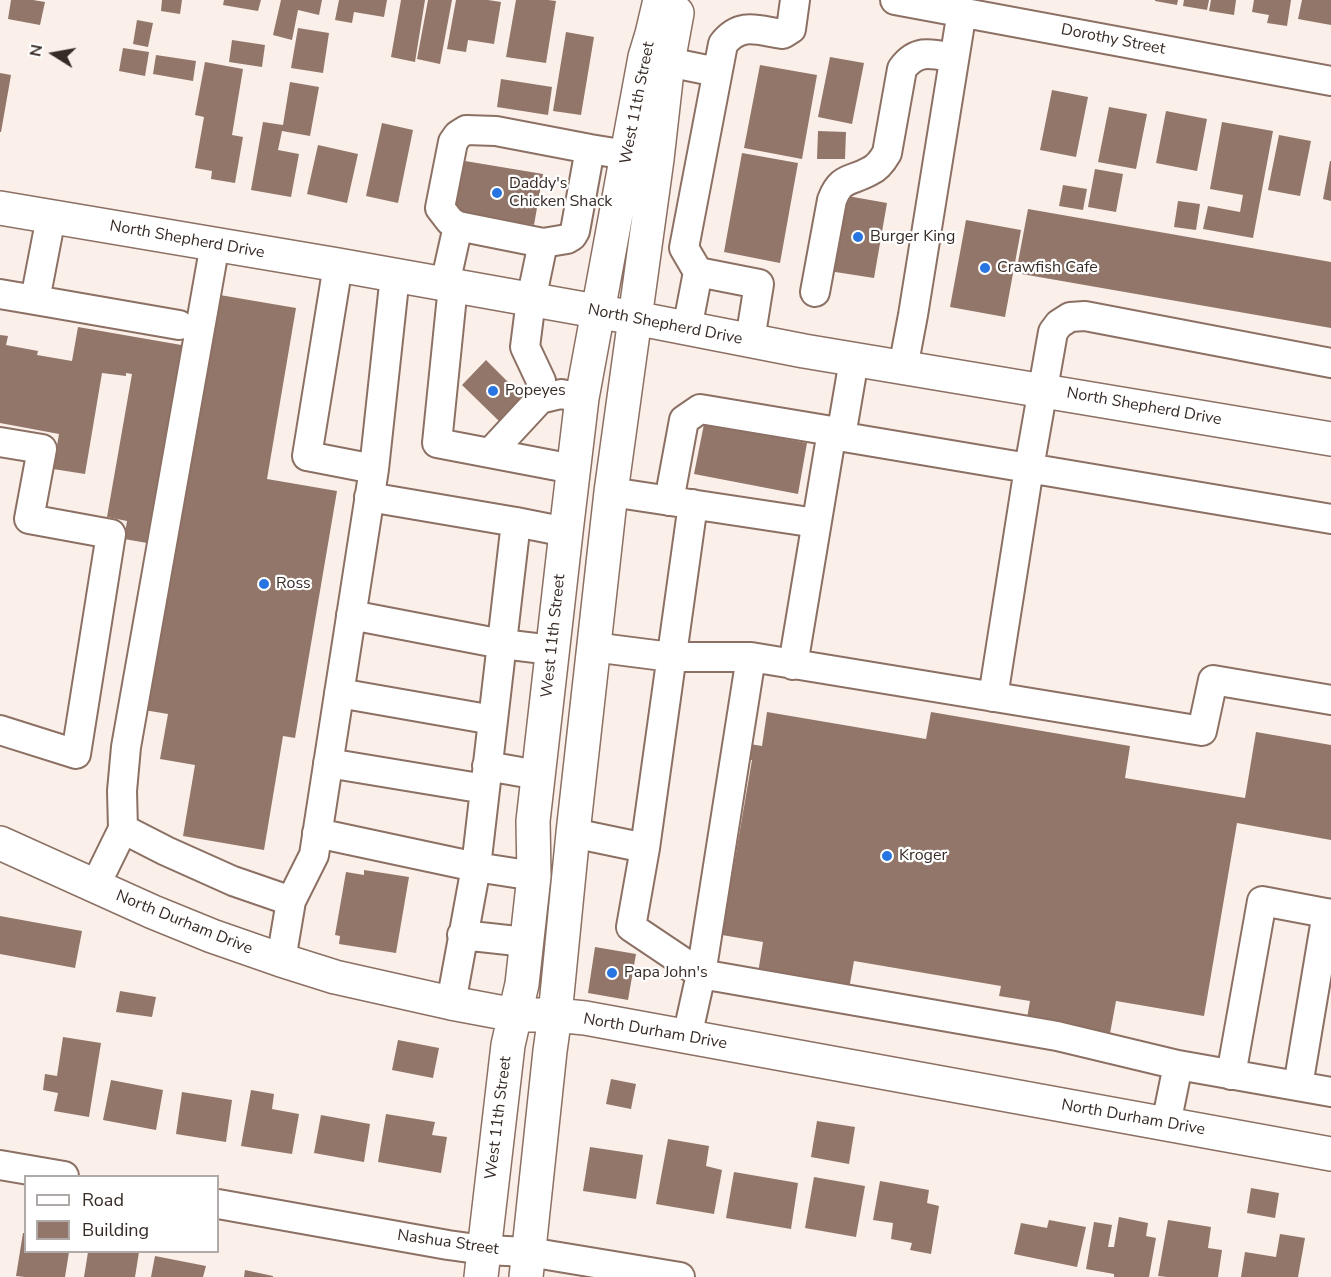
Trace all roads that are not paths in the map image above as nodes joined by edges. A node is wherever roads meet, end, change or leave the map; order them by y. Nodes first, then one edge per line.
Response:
1 (660, 0) edge
2 (679, 0) edge
3 (795, 0) edge
4 (895, 0) edge
5 (962, 11) junction
6 (954, 58) junction
7 (668, 62) junction
8 (717, 72) junction
9 (1331, 81) edge
10 (590, 149) junction
11 (627, 155) junction
12 (653, 189) junction
13 (693, 200) junction
14 (0, 208) edge
15 (51, 217) junction
16 (458, 226) junction
17 (543, 243) junction
18 (215, 244) junction
19 (338, 265) junction
20 (698, 272) junction
21 (395, 275) junction
22 (449, 285) junction
23 (815, 292) dead end
24 (0, 294) edge
25 (35, 300) junction
26 (531, 300) junction
27 (598, 312) junction
28 (635, 318) junction
29 (179, 325) dead end
30 (687, 329) junction
31 (750, 340) junction
32 (854, 360) junction
33 (1331, 363) edge
34 (903, 368) junction
35 (1042, 390) junction
36 (582, 398) junction
37 (540, 399) junction
38 (837, 435) junction
39 (1331, 439) edge
40 (0, 442) edge
41 (490, 453) junction
42 (1029, 468) junction
43 (374, 469) junction
44 (572, 473) junction
45 (611, 492) junction
46 (369, 497) junction
47 (681, 502) junction
48 (1331, 519) edge
49 (516, 522) junction
50 (816, 523) junction
51 (566, 532) junction
52 (351, 615) junction
53 (502, 644) junction
54 (594, 647) junction
55 (552, 650) junction
56 (671, 657) junction
57 (751, 657) junction
58 (794, 664) junction
59 (339, 693) junction
60 (993, 697) junction
61 (1331, 700) edge
62 (493, 720) junction
63 (0, 730) edge
64 (328, 763) junction
65 (538, 775) junction
66 (486, 778) junction
67 (123, 829) junction
68 (573, 833) junction
69 (317, 834) junction
70 (0, 843) edge
71 (645, 848) junction
72 (476, 867) junction
73 (534, 876) junction
74 (95, 886) junction
75 (291, 901) junction
76 (1329, 914) edge
77 (462, 935) junction
78 (526, 942) junction
79 (281, 960) junction
80 (701, 974) junction
81 (451, 1003) junction
82 (515, 1015) junction
83 (555, 1015) junction
84 (687, 1037) junction
85 (1178, 1065) junction
86 (1231, 1074) junction
87 (1298, 1086) junction
88 (1331, 1092) edge
89 (1166, 1124) junction
90 (1331, 1154) edge
91 (0, 1165) edge
92 (58, 1175) edge
93 (219, 1204) edge
94 (482, 1264) edge
95 (527, 1265) edge
96 (680, 1277) edge

1 - 11 main road, West 11th Street
2 - 7 main road, West 11th Street
3 - 8 street
4 - 5 street, Dorothy Street
5 - 6 street
5 - 9 street, Dorothy Street
6 - 23 street
6 - 34 street
7 - 8 street
7 - 12 main road, West 11th Street
8 - 13 street
10 - 11 street
10 - 16 street
10 - 17 street
11 - 27 main road, West 11th Street
12 - 13 street
12 - 28 main road, West 11th Street
13 - 20 street
14 - 15 main road, North Shepherd Drive
15 - 18 main road, North Shepherd Drive
15 - 25 street
16 - 17 street
16 - 22 street
17 - 26 street
18 - 19 main road, North Shepherd Drive
18 - 67 street
19 - 21 main road, North Shepherd Drive
19 - 43 street
20 - 30 street
20 - 31 street
21 - 22 main road, North Shepherd Drive
21 - 43 street
22 - 26 main road, North Shepherd Drive
22 - 41 street
24 - 25 street
25 - 29 street
26 - 27 main road, North Shepherd Drive
26 - 37 street
27 - 28 main road, North Shepherd Drive
27 - 36 main road, West 11th Street
28 - 30 main road, North Shepherd Drive
28 - 45 main road, West 11th Street
30 - 31 main road, North Shepherd Drive
31 - 32 main road, North Shepherd Drive
32 - 34 main road, North Shepherd Drive
32 - 38 street
33 - 35 street
34 - 35 main road, North Shepherd Drive
35 - 39 main road, North Shepherd Drive
35 - 42 street
36 - 37 street
36 - 44 main road, West 11th Street
37 - 41 street
38 - 42 street
38 - 47 street
38 - 50 street
40 - 63 street
41 - 44 street
42 - 48 street
42 - 60 street
43 - 46 street
44 - 51 main road, West 11th Street
44 - 54 main road
45 - 47 street
45 - 54 main road, West 11th Street
46 - 49 street
46 - 52 street
47 - 50 street
47 - 56 street
49 - 51 street
49 - 53 street
50 - 58 street
51 - 55 main road, West 11th Street
52 - 53 street
52 - 59 street
53 - 55 street
53 - 62 street
54 - 56 street
54 - 68 main road, West 11th Street
55 - 65 main road, West 11th Street
55 - 68 main road
56 - 57 street
56 - 71 street
57 - 58 street
57 - 80 street
58 - 60 street
59 - 62 street
59 - 64 street
60 - 61 street
62 - 66 street
64 - 66 street
64 - 69 street
65 - 66 street
65 - 73 main road, West 11th Street
66 - 72 street
67 - 74 street
67 - 75 street
68 - 71 street
68 - 83 main road, West 11th Street
69 - 72 street
69 - 75 street
70 - 74 main road, North Durham Drive
71 - 80 street
72 - 73 street
72 - 77 street
73 - 78 main road, West 11th Street
74 - 79 main road, North Durham Drive
75 - 79 street
76 - 86 street
76 - 87 street
77 - 78 street
77 - 81 street
78 - 82 main road, West 11th Street
79 - 81 main road, North Durham Drive
80 - 84 street
80 - 85 street
81 - 82 main road, North Durham Drive
82 - 83 main road, North Durham Drive
82 - 94 main road, West 11th Street
83 - 84 main road, North Durham Drive
83 - 95 main road, West 11th Street
84 - 89 main road, North Durham Drive
85 - 86 street
85 - 89 street
86 - 87 street
87 - 88 street
89 - 90 main road, North Durham Drive
91 - 92 street
93 - 94 street, Nashua Street
94 - 95 street, Nashua Street
95 - 96 street, Nashua Street

